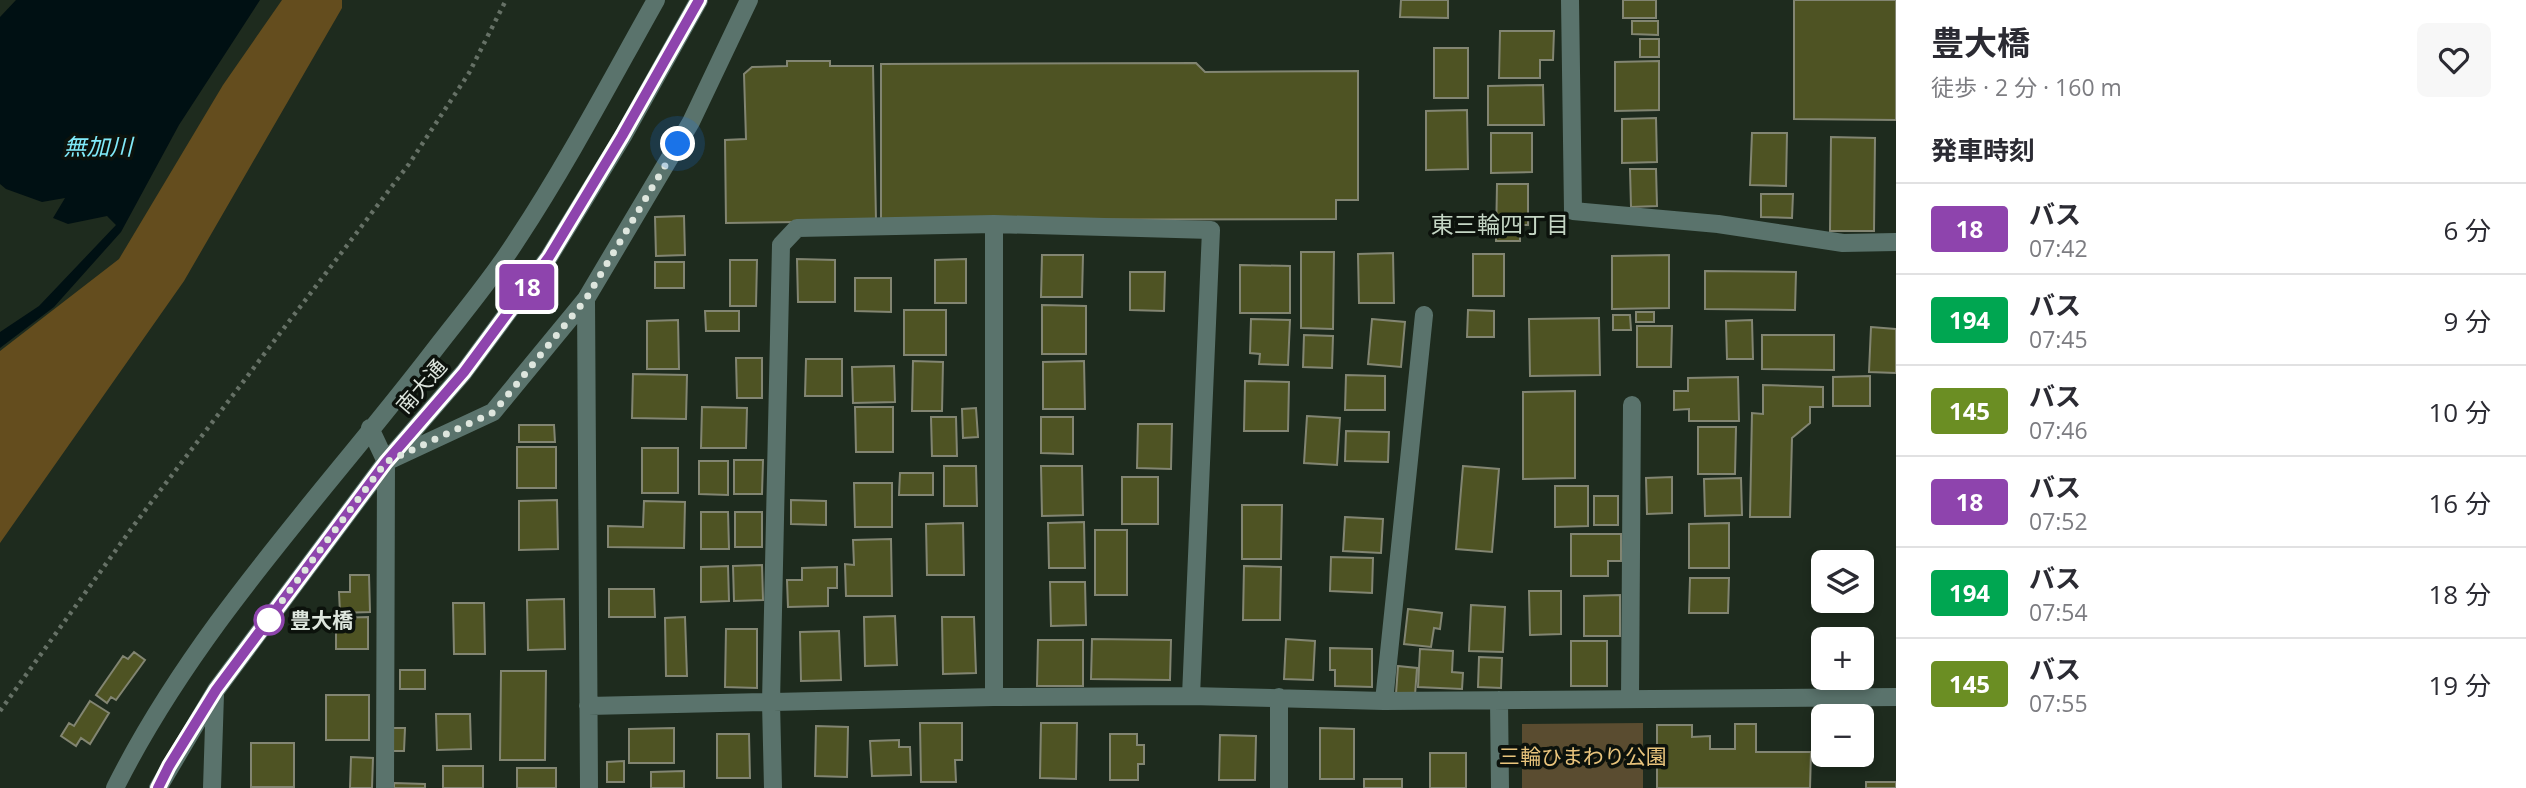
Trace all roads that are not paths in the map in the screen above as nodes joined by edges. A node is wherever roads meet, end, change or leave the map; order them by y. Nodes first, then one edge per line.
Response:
1 (656, 0) edge
2 (699, 0) edge
3 (749, 0) edge
4 (1570, 0) edge
5 (994, 224) junction
6 (1896, 242) edge
7 (586, 299) junction
8 (1423, 315) dead end
9 (1632, 405) dead end
10 (370, 428) junction
11 (386, 462) junction
12 (216, 690) junction
13 (1191, 696) junction
14 (1279, 697) junction
15 (1896, 697) edge
16 (994, 698) junction
17 (1630, 699) junction
18 (1499, 700) junction
19 (1384, 701) junction
20 (771, 702) junction
21 (588, 706) junction
22 (116, 788) edge
23 (158, 788) edge
24 (212, 788) edge
25 (385, 788) edge
26 (589, 788) edge
27 (773, 788) edge
28 (1279, 788) edge
29 (1500, 788) edge

1 - 10 street, 南大通
2 - 11 street, 南大通
3 - 7 street
4 - 6 street
5 - 13 street
5 - 16 street
5 - 20 street
7 - 11 street
7 - 21 street
8 - 19 street
9 - 17 street
10 - 11 street
10 - 22 street, 南大通
11 - 12 street, 南大通
11 - 25 street
12 - 23 street, 南大通
12 - 24 street
13 - 14 street
13 - 16 street
14 - 19 street
14 - 28 street
15 - 17 street
16 - 20 street
17 - 18 street
18 - 19 street
18 - 29 street
20 - 21 street
20 - 27 street
21 - 26 street

